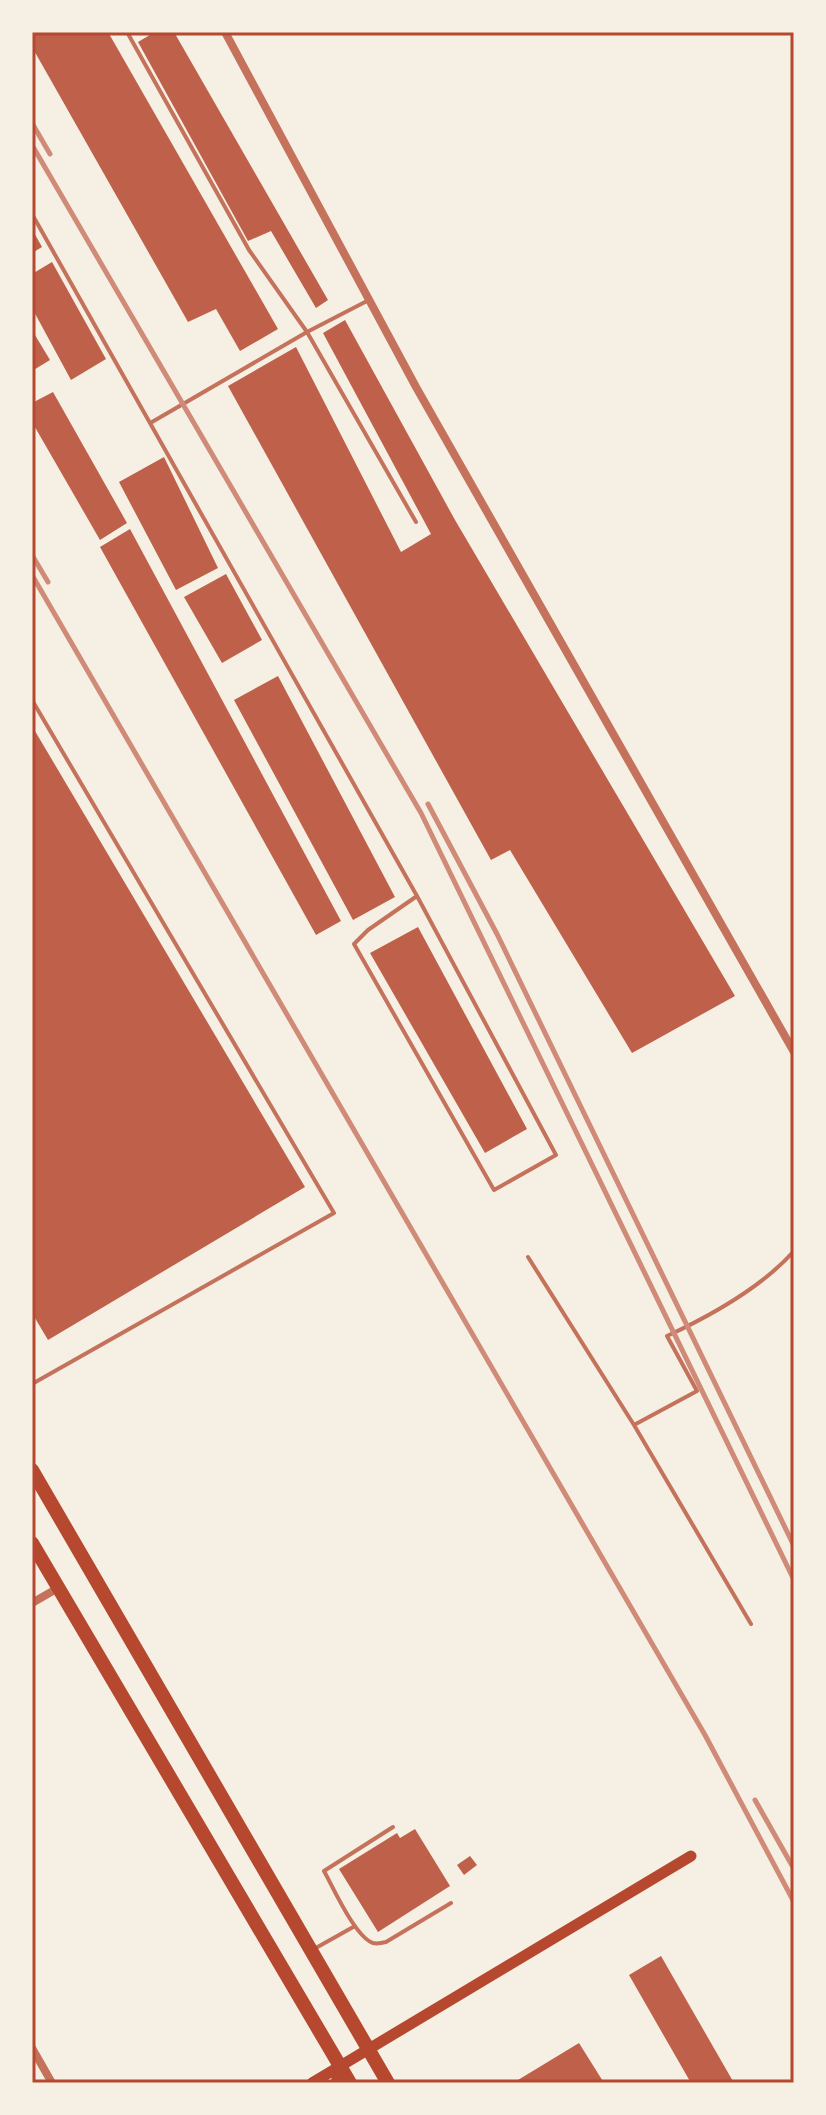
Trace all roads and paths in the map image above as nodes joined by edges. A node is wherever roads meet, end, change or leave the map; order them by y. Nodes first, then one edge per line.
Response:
1 (127, 32) edge
2 (225, 32) edge
3 (32, 214) edge
4 (369, 300) junction
5 (307, 332) junction
6 (152, 423) junction
7 (416, 522) dead end
8 (32, 700) edge
9 (417, 896) junction
10 (794, 1052) edge
11 (794, 1251) edge
12 (528, 1257) dead end
13 (32, 1384) edge
14 (634, 1425) junction
15 (32, 1470) edge
16 (32, 1543) edge
17 (58, 1588) junction
18 (32, 1603) edge
19 (751, 1624) dead end
20 (393, 1827) dead end
21 (691, 1856) dead end
22 (451, 1903) dead end
23 (355, 1926) junction
24 (312, 1950) junction
25 (32, 2048) edge
26 (369, 2050) junction
27 (340, 2066) junction
28 (52, 2083) edge
29 (312, 2083) edge
30 (336, 2083) edge
31 (350, 2083) edge
32 (388, 2083) edge

1 - 5 lane
2 - 4 street
3 - 6 lane
4 - 5 lane
4 - 10 street
5 - 6 lane
5 - 7 lane
6 - 9 lane
8 - 13 lane
9 - 9 lane
11 - 14 lane
12 - 14 lane
14 - 19 lane
15 - 24 highway
16 - 17 highway
17 - 18 street
17 - 27 highway
20 - 23 lane
21 - 26 main road
22 - 23 lane
23 - 24 lane
24 - 26 highway
25 - 28 street
26 - 27 main road
26 - 32 highway
27 - 29 main road
27 - 30 main road
27 - 31 highway

